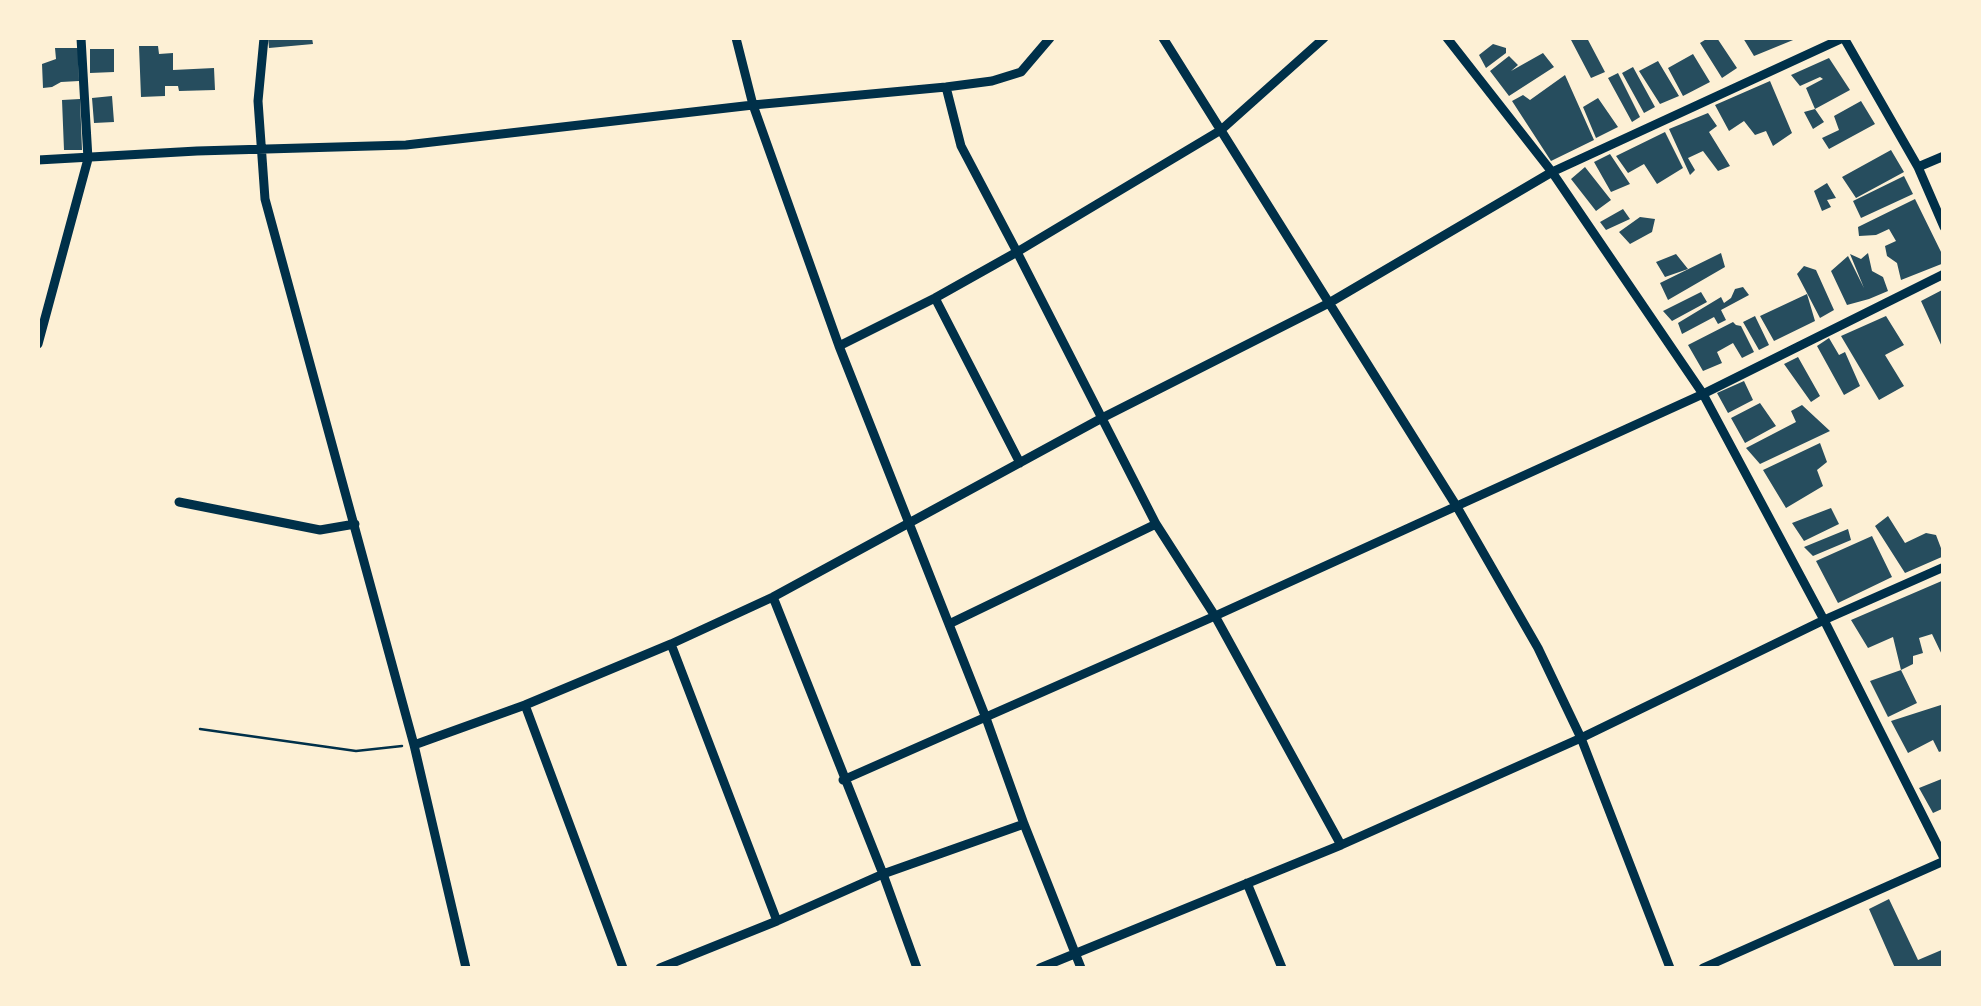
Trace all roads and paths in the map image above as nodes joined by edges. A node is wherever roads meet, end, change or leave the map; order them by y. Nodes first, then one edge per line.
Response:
1 (81, 38) edge
2 (264, 38) edge
3 (736, 38) edge
4 (1050, 38) edge
5 (1163, 38) edge
6 (1324, 38) edge
7 (1447, 38) edge
8 (1843, 38) edge
9 (1831, 40) edge
10 (946, 87) junction
11 (753, 104) junction
12 (1221, 130) junction
13 (260, 150) junction
14 (1944, 156) edge
15 (88, 159) junction
16 (38, 160) edge
17 (1918, 167) junction
18 (1552, 172) junction
19 (1944, 227) edge
20 (1018, 252) junction
21 (1944, 274) edge
22 (935, 298) junction
23 (1329, 303) junction
24 (38, 344) edge
25 (839, 346) junction
26 (1703, 394) junction
27 (1102, 418) junction
28 (1020, 463) junction
29 (179, 502) dead end
30 (1457, 507) junction
31 (355, 524) junction
32 (910, 524) junction
33 (1156, 524) junction
34 (1944, 567) edge
35 (773, 597) junction
36 (1215, 616) junction
37 (1824, 620) junction
38 (949, 624) junction
39 (670, 644) junction
40 (525, 706) junction
41 (986, 718) junction
42 (200, 729) dead end
43 (1581, 738) junction
44 (414, 745) junction
45 (844, 780) junction
46 (1024, 824) junction
47 (1341, 846) junction
48 (1944, 860) edge
49 (882, 874) junction
50 (1247, 882) junction
51 (777, 921) junction
52 (1075, 953) junction
53 (466, 968) edge
54 (623, 968) edge
55 (660, 968) edge
56 (917, 968) edge
57 (1040, 968) edge
58 (1081, 968) edge
59 (1282, 968) edge
60 (1670, 968) edge
61 (1703, 968) edge

1 - 15 street
2 - 13 street
3 - 11 street
4 - 10 street
5 - 12 street
6 - 12 street
7 - 18 street
8 - 9 street
8 - 17 street
9 - 18 street
10 - 11 street
10 - 20 street
11 - 13 street
11 - 25 street
12 - 20 street
12 - 23 street
13 - 15 street
13 - 31 street
14 - 17 street
15 - 16 street
15 - 24 street
17 - 19 street
18 - 23 street
18 - 26 street
20 - 22 street
20 - 27 street
21 - 26 street
22 - 25 street
22 - 28 street
23 - 27 street
23 - 30 street
25 - 32 street
26 - 30 street
26 - 37 street
27 - 28 street
27 - 33 street
28 - 32 street
29 - 31 street
30 - 36 street
30 - 43 street
31 - 44 street
32 - 35 street
32 - 38 street
33 - 36 street
33 - 38 street
34 - 37 street
35 - 39 street
35 - 45 street
36 - 41 street
36 - 47 street
37 - 43 street
37 - 48 street
38 - 41 street
39 - 40 street
39 - 51 street
40 - 44 street
40 - 54 street
41 - 45 street
41 - 46 street
42 - 44 path
43 - 47 street
43 - 60 street
44 - 53 street
45 - 49 street
46 - 49 street
46 - 52 street
47 - 50 street
48 - 61 street
49 - 51 street
49 - 56 street
50 - 52 street
50 - 59 street
51 - 55 street
52 - 57 street
52 - 58 street

